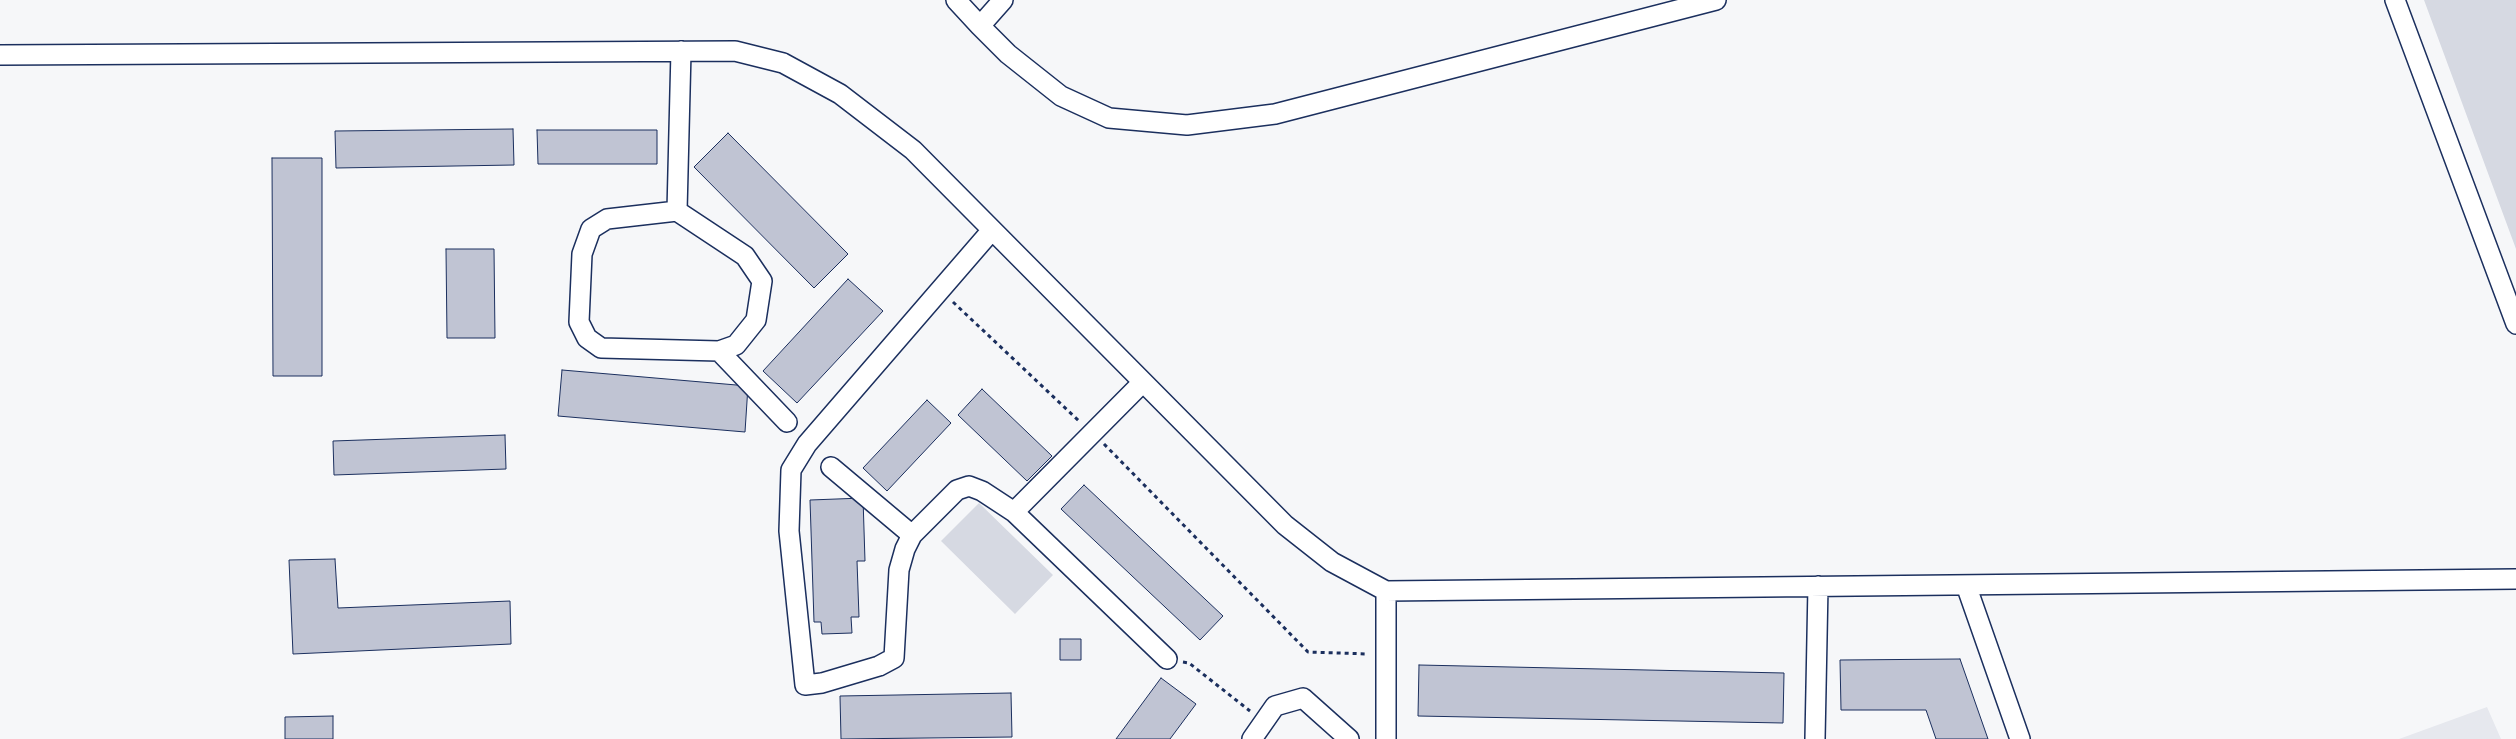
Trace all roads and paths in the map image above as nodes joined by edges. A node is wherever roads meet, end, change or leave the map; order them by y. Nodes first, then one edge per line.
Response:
1 (956, 0) edge
2 (1003, 0) edge
3 (1716, 0) edge
4 (2395, 0) edge
5 (980, 26) junction
6 (681, 51) junction
7 (0, 56) edge
8 (677, 211) junction
9 (992, 230) junction
10 (940, 289) junction
11 (2516, 324) edge
12 (719, 351) junction
13 (1143, 382) junction
14 (787, 422) dead end
15 (1093, 433) junction
16 (831, 467) dead end
17 (1014, 512) junction
18 (912, 535) junction
19 (2516, 579) edge
20 (1966, 585) junction
21 (1818, 586) junction
22 (1386, 591) junction
23 (1386, 655) junction
24 (1166, 659) joint
25 (1264, 723) junction
26 (1252, 739) edge
27 (1349, 739) edge
28 (1386, 739) edge
29 (1816, 739) edge
30 (2020, 739) edge

1 - 5 street
2 - 5 street
3 - 5 street
4 - 11 street
6 - 7 street
6 - 8 street
6 - 9 street
8 - 12 street
8 - 12 street
9 - 10 street
9 - 13 street
10 - 15 path
10 - 18 street
12 - 14 street
13 - 15 street
13 - 22 street
15 - 17 street
15 - 23 path
16 - 18 street
17 - 18 street
17 - 24 street
19 - 20 street
20 - 21 street
20 - 30 street
21 - 22 street
21 - 29 street
22 - 23 street
23 - 28 street
24 - 25 path
25 - 26 street
25 - 27 street

